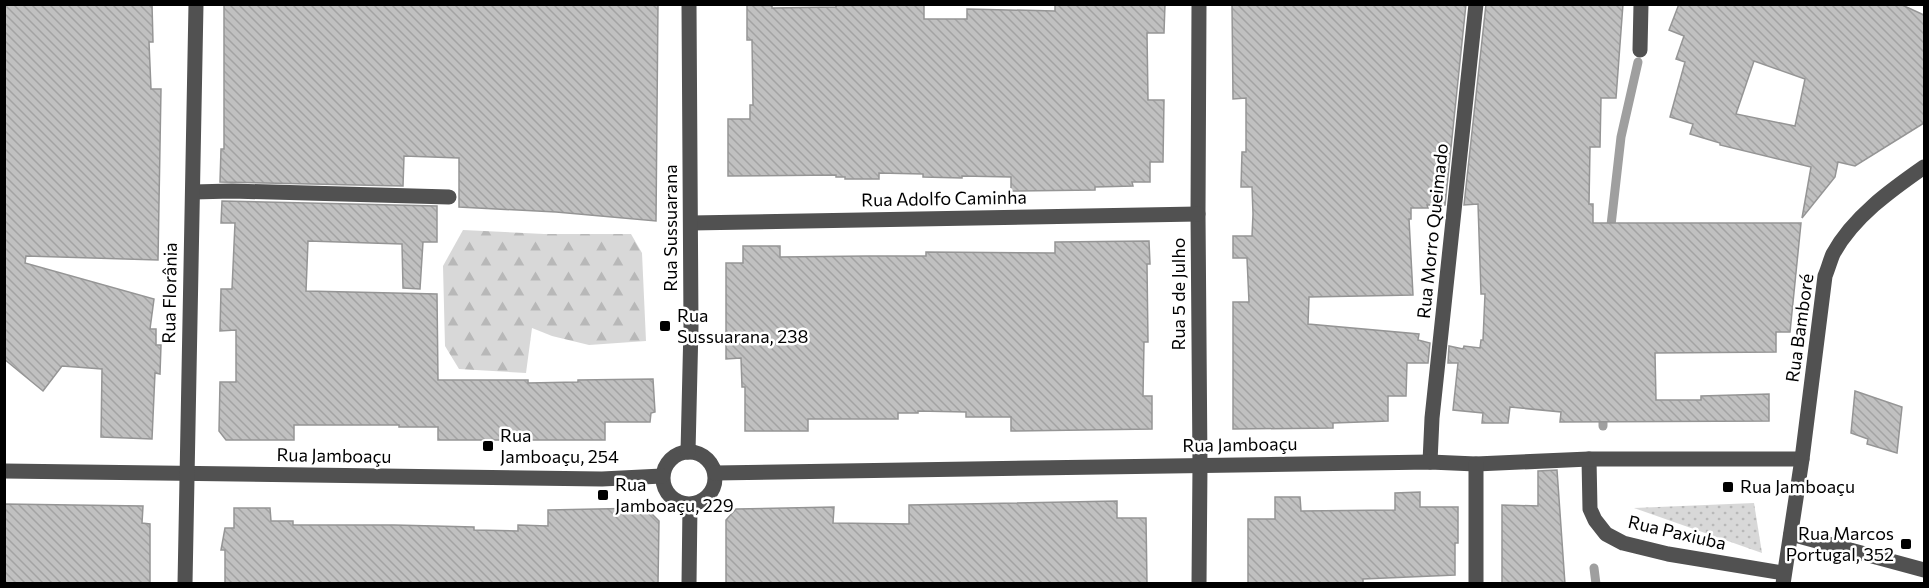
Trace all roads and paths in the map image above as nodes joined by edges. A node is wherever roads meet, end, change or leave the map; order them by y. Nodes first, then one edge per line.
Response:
1 (195, 4) edge
2 (689, 4) edge
3 (1199, 4) edge
4 (1476, 4) edge
5 (1641, 4) edge
6 (1640, 50) dead end
7 (1924, 168) edge
8 (193, 192) junction
9 (449, 197) dead end
10 (1198, 214) junction
11 (690, 223) junction
12 (688, 452) junction
13 (1589, 459) junction
14 (1802, 459) junction
15 (1430, 462) junction
16 (1476, 464) junction
17 (1200, 465) junction
18 (4, 471) edge
19 (715, 473) junction
20 (185, 474) junction
21 (662, 476) junction
22 (690, 505) junction
23 (1791, 534) junction
24 (1924, 570) edge
25 (1783, 578) edge
26 (184, 584) edge
27 (689, 584) edge
28 (1199, 584) edge
29 (1476, 584) edge

1 - 8 street, Rua Florânia
2 - 11 street, Rua Sussuarana
3 - 10 street, Rua 5 de Julho
4 - 15 street, Rua Morro Queimado
5 - 6 street
7 - 14 street, Rua Bamboré
8 - 9 street
8 - 20 street, Rua Florânia
10 - 11 street, Rua Adolfo Caminha
10 - 17 street, Rua 5 de Julho
11 - 12 street, Rua Sussuarana
12 - 19 street
12 - 21 street
13 - 14 street, Rua Jamboaçu
13 - 16 street, Rua Jamboaçu
13 - 25 street, Rua Paxiuba
14 - 23 street, Rua Bamboré
15 - 16 street, Rua Jamboaçu
15 - 17 street, Rua Jamboaçu
16 - 29 street
17 - 19 street, Rua Jamboaçu
17 - 28 street, Rua 5 de Julho
18 - 20 street, Rua Jamboaçu
19 - 22 street
20 - 21 street, Rua Jamboaçu
20 - 26 street, Rua Florânia
21 - 22 street
22 - 27 street
23 - 24 street
23 - 25 street, Rua Bamboré

